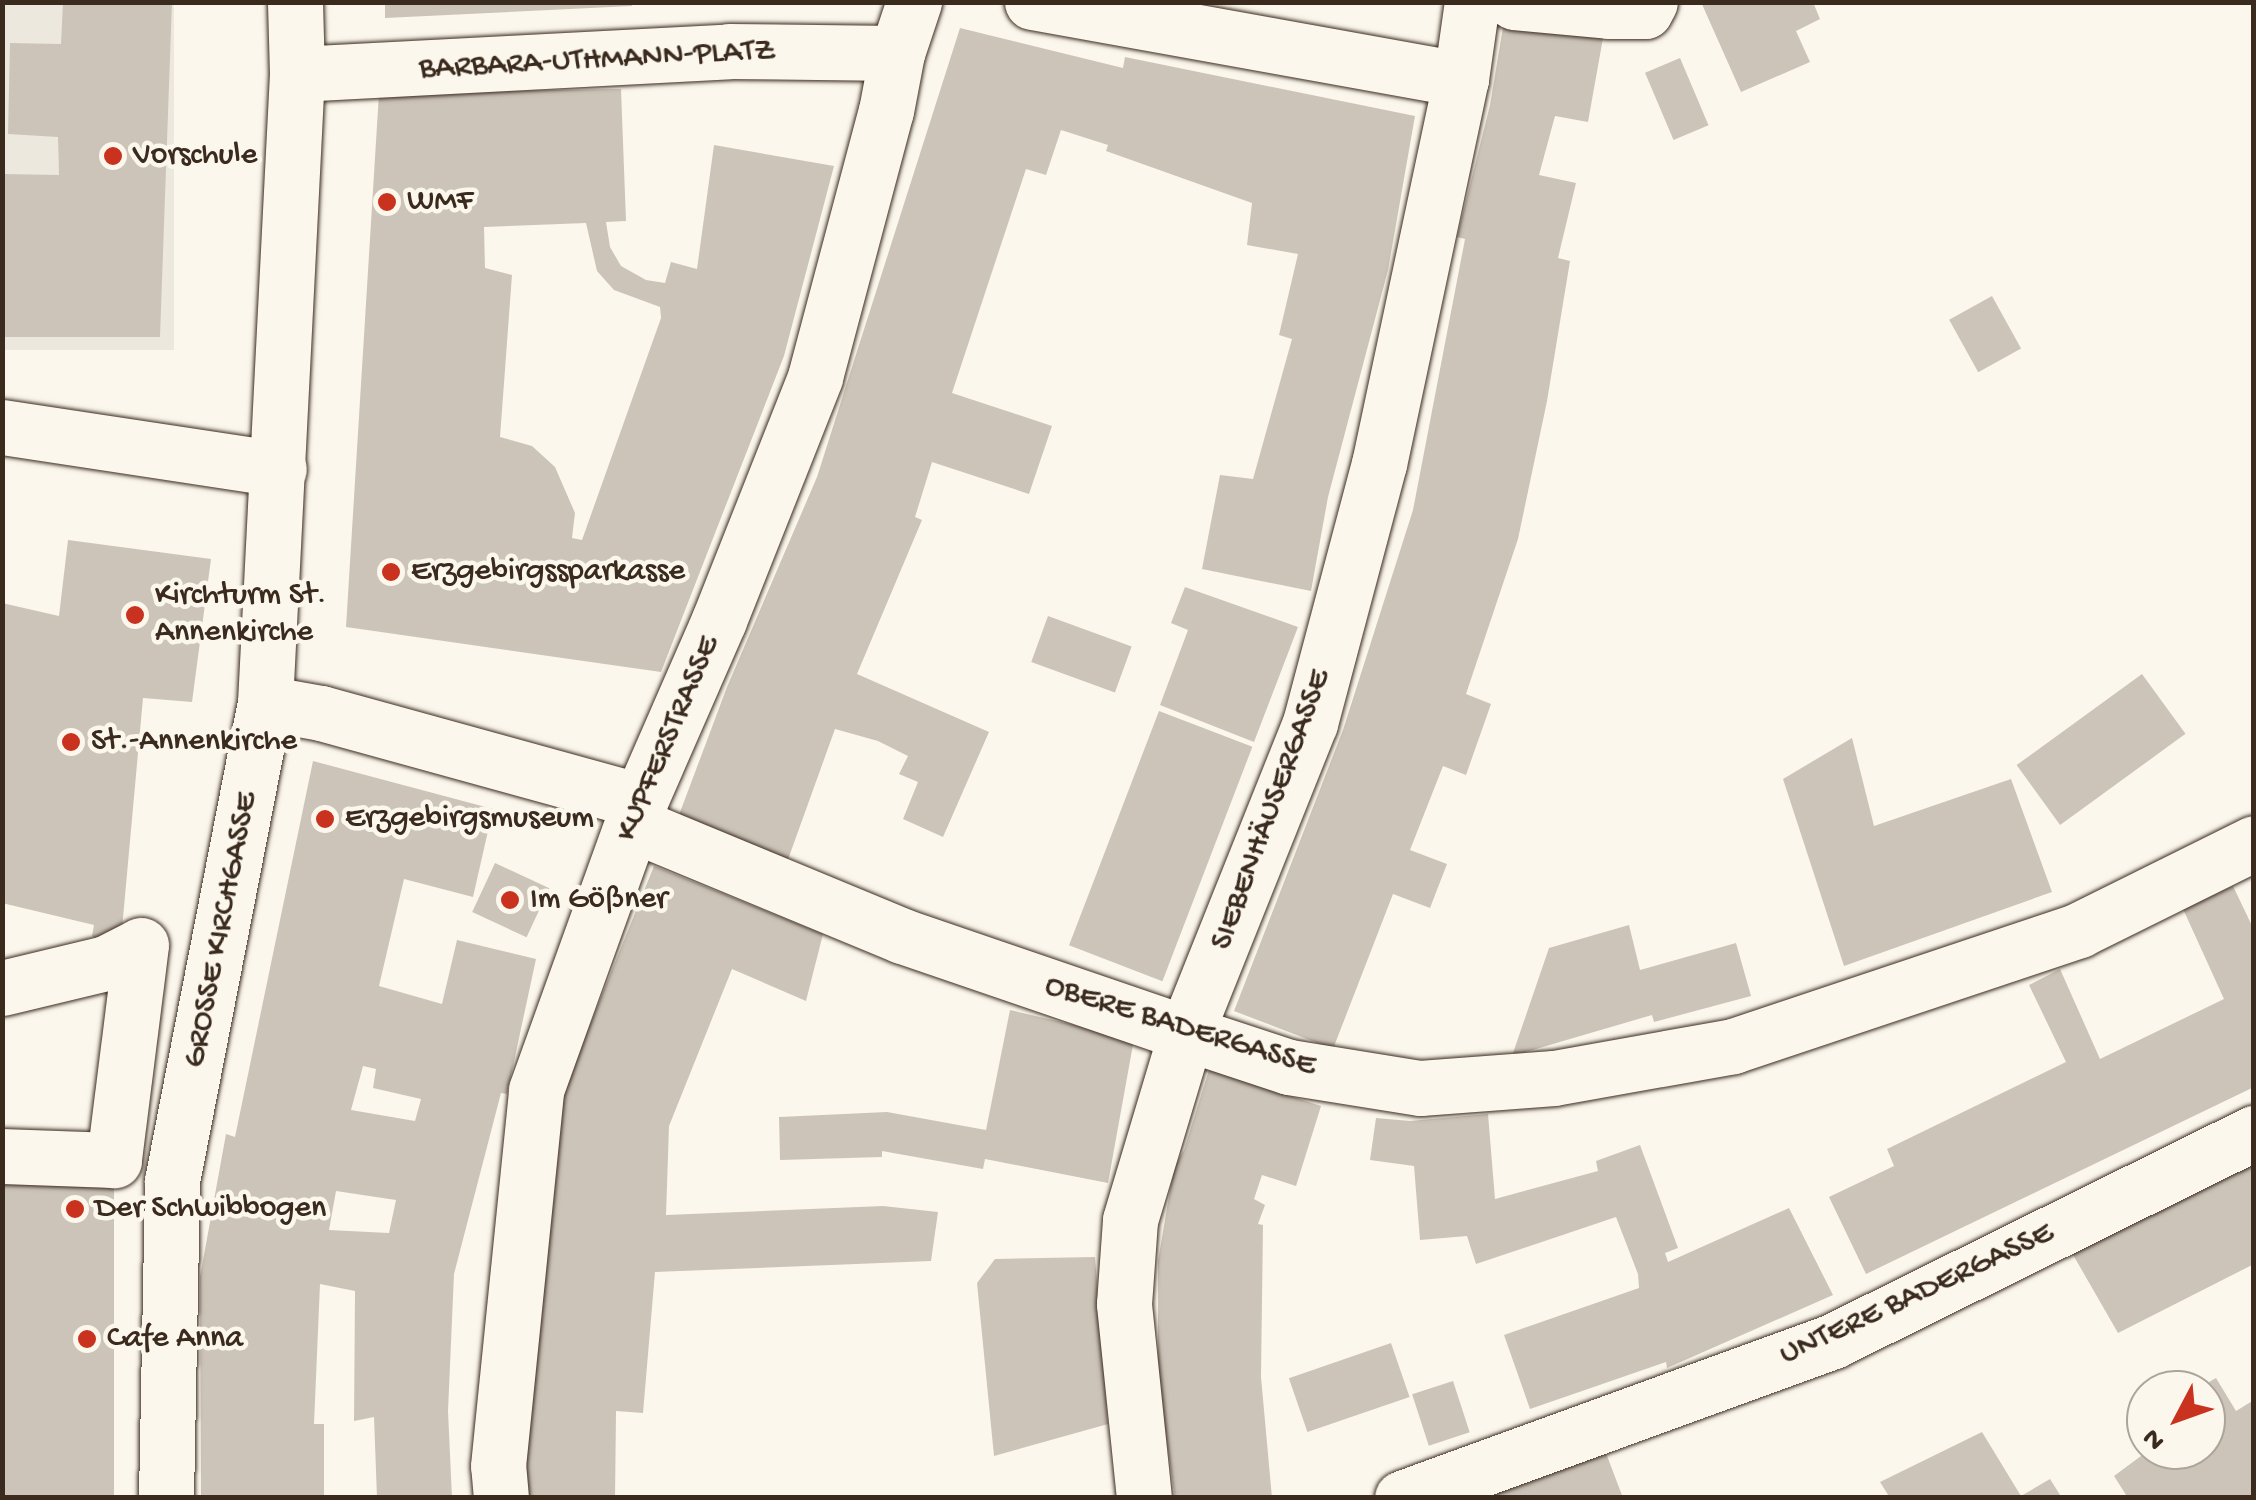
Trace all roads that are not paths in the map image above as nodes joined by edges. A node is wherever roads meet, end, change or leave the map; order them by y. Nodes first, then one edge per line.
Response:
1 (295, 2) edge
2 (1032, 2) edge
3 (1472, 2) edge
4 (1514, 2) edge
5 (1650, 2) edge
6 (906, 28) edge
7 (297, 74) junction
8 (1461, 79) junction
9 (2, 427) edge
10 (279, 468) junction
11 (265, 703) junction
12 (636, 812) junction
13 (2254, 843) edge
14 (2, 988) edge
15 (1186, 1033) junction
16 (2254, 1133) edge
17 (2, 1156) edge
18 (166, 1498) edge
19 (500, 1498) edge
20 (1144, 1498) edge
21 (1402, 1498) edge

1 - 7 street, GROSSE KIRCHGASSE
2 - 8 street
3 - 8 street, SIEBENHÄUSERGASSE
4 - 5 street
6 - 7 street, BARBARA-UTHMANN-PLATZ
6 - 12 street, KUPFERSTRASSE
7 - 10 street, GROSSE KIRCHGASSE
8 - 15 street, SIEBENHÄUSERGASSE
9 - 10 street
10 - 11 street, GROSSE KIRCHGASSE
11 - 12 street, OBERE BADERGASSE
11 - 18 street, GROSSE KIRCHGASSE
12 - 15 street, OBERE BADERGASSE
12 - 19 street, KUPFERSTRASSE
13 - 15 street, OBERE BADERGASSE
14 - 17 street
15 - 20 street, SIEBENHÄUSERGASSE
16 - 21 street, UNTERE BADERGASSE

